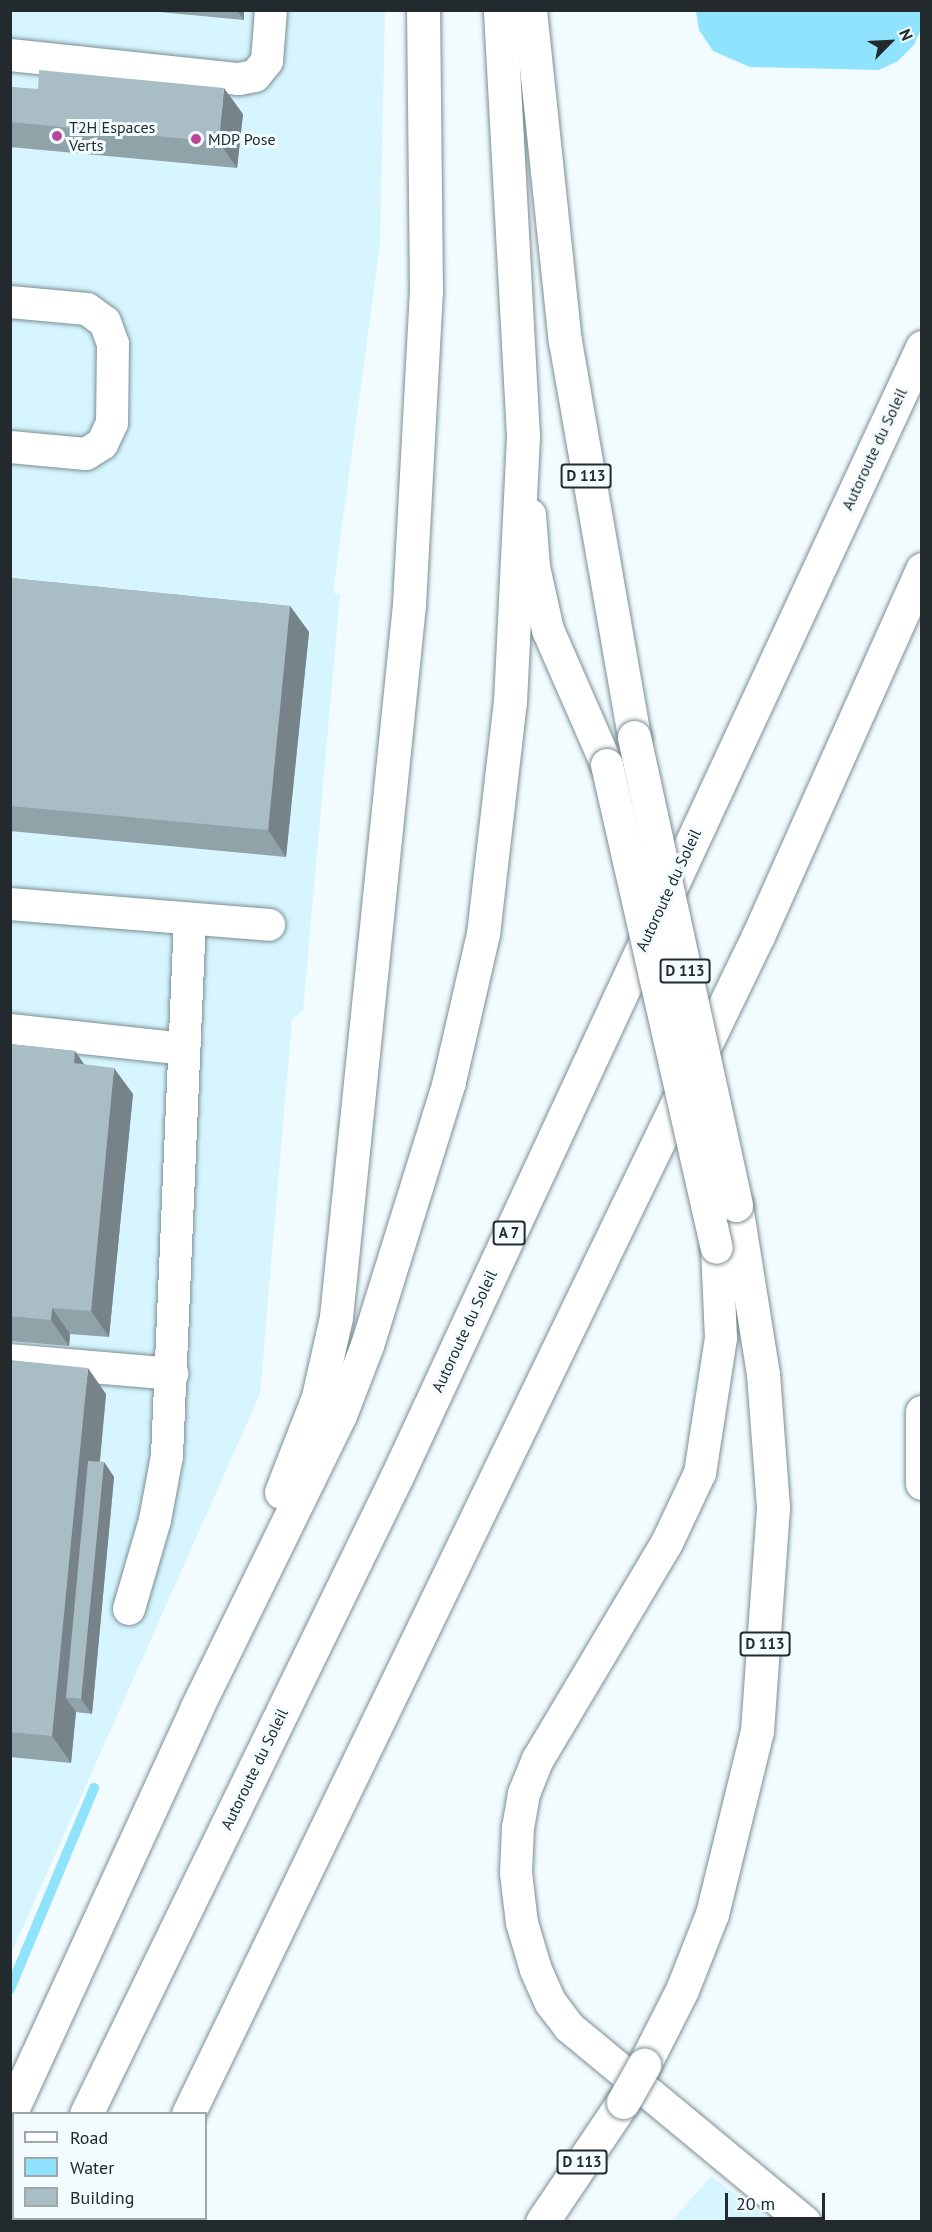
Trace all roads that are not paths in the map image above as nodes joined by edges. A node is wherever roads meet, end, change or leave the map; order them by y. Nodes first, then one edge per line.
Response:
1 (271, 10) edge
2 (423, 10) edge
3 (500, 10) edge
4 (530, 10) edge
5 (551, 10) edge
6 (10, 55) edge
7 (551, 213) junction
8 (10, 302) edge
9 (921, 347) edge
10 (523, 436) junction
11 (10, 447) edge
12 (921, 569) edge
13 (10, 904) edge
14 (190, 919) junction
15 (269, 925) dead end
16 (10, 1030) edge
17 (184, 1049) junction
18 (10, 1360) edge
19 (172, 1374) junction
20 (921, 1412) edge
21 (921, 1484) edge
22 (129, 1609) dead end
23 (196, 1709) junction
24 (87, 2112) edge
25 (189, 2112) edge
26 (10, 2114) edge
27 (542, 2222) edge
28 (805, 2222) edge

1 - 6 street
2 - 23 main road
3 - 10 main road
4 - 7 main road, D 113
5 - 7 main road
7 - 27 main road, D 113, bridge
8 - 11 street
9 - 24 main road, Autoroute du Soleil / A 7
10 - 23 main road
10 - 28 street, bridge
12 - 25 main road
13 - 14 street
14 - 15 street
14 - 17 street
16 - 17 street
17 - 19 street
18 - 19 street
19 - 22 street
20 - 21 street
23 - 26 main road

